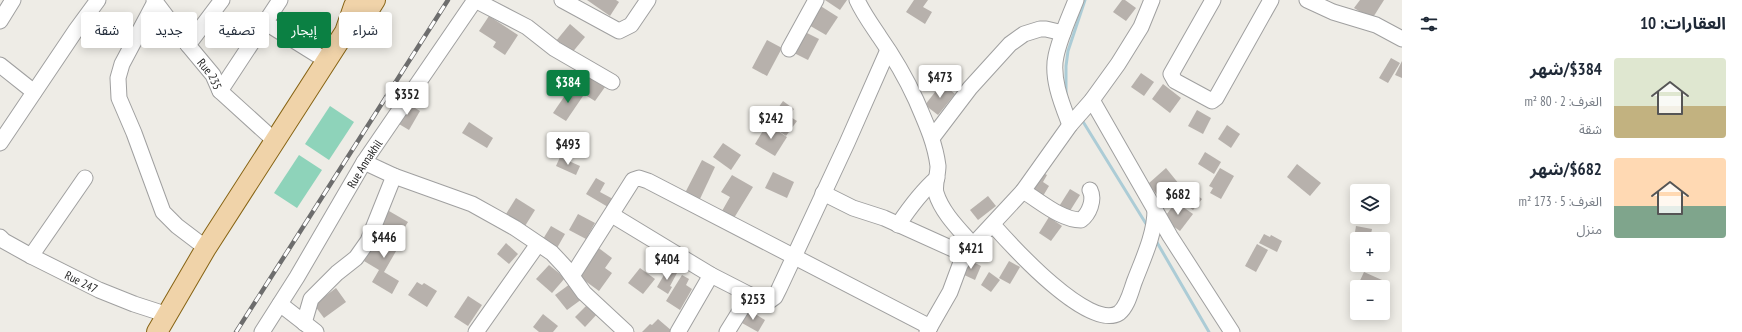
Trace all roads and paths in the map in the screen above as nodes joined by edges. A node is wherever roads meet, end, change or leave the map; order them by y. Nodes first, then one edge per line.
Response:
1 (13, 0) edge
2 (98, 0) edge
3 (222, 0) edge
4 (280, 0) edge
5 (359, 0) edge
6 (376, 0) edge
7 (475, 0) edge
8 (562, 0) edge
9 (648, 0) edge
10 (816, 0) edge
11 (857, 0) edge
12 (1076, 0) edge
13 (1152, 0) edge
14 (1213, 0) edge
15 (1271, 0) edge
16 (1307, 0) edge
17 (155, 1) edge
18 (1335, 6) edge
19 (163, 12) edge
20 (352, 12) edge
21 (368, 12) edge
22 (269, 18) edge
23 (0, 21) edge
24 (269, 25) edge
25 (197, 33) edge
26 (1063, 33) junction
27 (1402, 39) edge
28 (339, 42) edge
29 (190, 48) edge
30 (249, 48) edge
31 (789, 49) dead end
32 (888, 50) junction
33 (327, 61) junction
34 (0, 65) edge
35 (612, 82) dead end
36 (220, 91) junction
37 (34, 92) junction
38 (1092, 100) junction
39 (1070, 125) junction
40 (3, 133) edge
41 (932, 138) junction
42 (274, 140) junction
43 (364, 162) junction
44 (394, 176) junction
45 (85, 178) dead end
46 (937, 178) junction
47 (1090, 190) dead end
48 (1023, 191) junction
49 (823, 193) junction
50 (1155, 210) junction
51 (612, 215) junction
52 (898, 225) junction
53 (993, 225) junction
54 (0, 237) edge
55 (538, 244) junction
56 (206, 248) junction
57 (970, 250) junction
58 (794, 255) junction
59 (31, 256) junction
60 (711, 275) junction
61 (572, 276) junction
62 (750, 296) junction
63 (280, 304) junction
64 (168, 315) junction
65 (304, 323) junction
66 (928, 330) edge
67 (157, 332) edge
68 (262, 332) edge
69 (316, 332) edge
70 (476, 332) edge
71 (626, 332) edge
72 (678, 332) edge
73 (727, 332) edge
74 (1232, 332) edge

1 - 23 street
2 - 37 street
3 - 25 street
4 - 22 street
5 - 20 main road
6 - 21 main road
7 - 35 street
7 - 43 street, Rue Annakhil
8 - 9 street
10 - 31 street
11 - 32 street
12 - 26 street
13 - 38 street
14 - 15 street
16 - 18 street
17 - 19 street, Rue 235
17 - 56 street
18 - 27 street
24 - 33 street
26 - 39 street
26 - 41 street
28 - 33 main road
29 - 36 street, Rue 235
30 - 36 street
32 - 41 street
32 - 49 street
33 - 42 main road
34 - 37 street
36 - 42 street, Rue 235
37 - 40 street
38 - 39 street
38 - 50 street
39 - 48 street
41 - 46 street
42 - 56 main road
43 - 44 street
43 - 63 street, Rue Annakhil
44 - 55 street
44 - 65 street
45 - 59 street
46 - 52 street
46 - 57 street
47 - 48 street
48 - 53 street
49 - 52 street
49 - 58 street
50 - 53 street
50 - 74 street
51 - 58 street
51 - 60 street
51 - 61 street
52 - 57 street
53 - 57 street
54 - 59 street, Rue 247
55 - 61 street
55 - 70 street
56 - 64 main road
57 - 66 street
58 - 62 street
58 - 66 street
59 - 64 street, Rue 247
60 - 62 street
60 - 72 street
61 - 71 street
62 - 73 street
63 - 65 street
63 - 68 street, Rue Annakhil
64 - 67 main road
65 - 69 street

